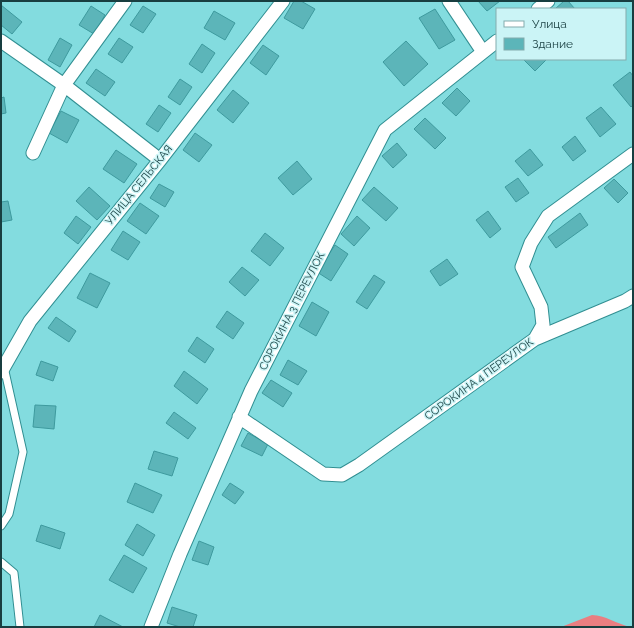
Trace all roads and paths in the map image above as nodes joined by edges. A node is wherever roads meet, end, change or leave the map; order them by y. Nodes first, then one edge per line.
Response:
1 (125, 1) edge
2 (283, 1) edge
3 (449, 1) edge
4 (548, 1) edge
5 (539, 8) edge
6 (1, 41) edge
7 (496, 42) edge
8 (483, 52) junction
9 (64, 85) junction
10 (33, 154) dead end
11 (633, 154) edge
12 (160, 160) junction
13 (633, 296) edge
14 (535, 339) junction
15 (3, 369) edge
16 (239, 417) junction
17 (1, 526) edge
18 (1, 562) edge
19 (20, 627) edge
20 (151, 627) edge

1 - 9 street
2 - 12 street, УЛИЦА СЕЛЬСКАЯ
3 - 8 street
4 - 5 street
6 - 9 street
7 - 8 street, СОРОКИНА 3 ПЕРЕУЛОК
8 - 16 street, СОРОКИНА 3 ПЕРЕУЛОК
9 - 10 street
9 - 12 street
11 - 14 street, СОРОКИНА 4 ПЕРЕУЛОК
12 - 15 street, УЛИЦА СЕЛЬСКАЯ
13 - 14 street
14 - 16 street, СОРОКИНА 4 ПЕРЕУЛОК
15 - 17 lane
16 - 20 street, СОРОКИНА 3 ПЕРЕУЛОК
18 - 19 lane

